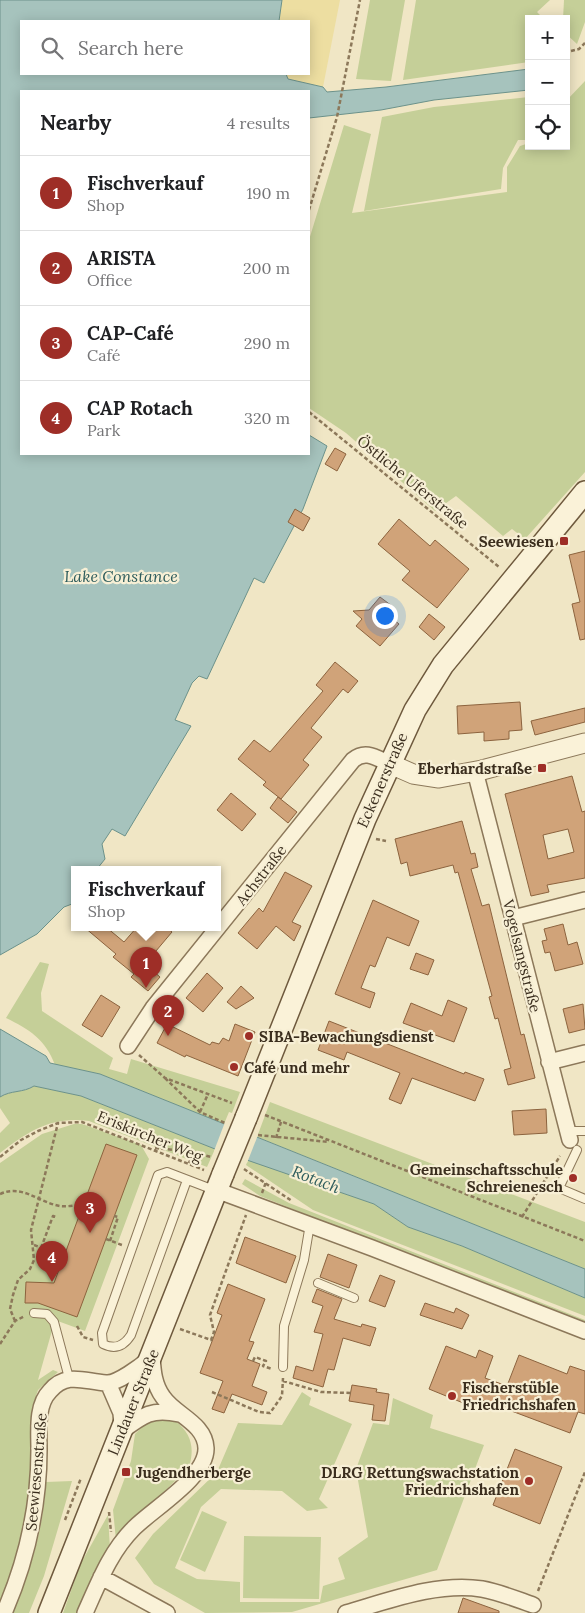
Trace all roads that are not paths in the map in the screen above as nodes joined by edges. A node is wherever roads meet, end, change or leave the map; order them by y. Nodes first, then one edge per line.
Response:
1 (585, 492) edge
2 (585, 744) edge
3 (388, 763) junction
4 (475, 771) junction
5 (585, 900) edge
6 (513, 918) junction
7 (221, 924) edge
8 (215, 931) edge
9 (128, 1046) road end
10 (585, 1053) edge
11 (549, 1062) junction
12 (249, 1112) joint
13 (585, 1132) edge
14 (571, 1140) junction
15 (585, 1156) edge
16 (215, 1173) junction
17 (187, 1180) junction
18 (585, 1199) edge
19 (310, 1224) junction
20 (318, 1283) dead end
21 (354, 1298) dead end
22 (34, 1313) road end
23 (585, 1331) edge
24 (152, 1356) junction
25 (283, 1370) road end
26 (69, 1378) junction
27 (108, 1384) junction
28 (180, 1414) junction
29 (122, 1431) junction
30 (100, 1577) junction
31 (533, 1605) road end
32 (4, 1613) edge
33 (49, 1613) edge
34 (85, 1613) edge
35 (167, 1613) edge
36 (346, 1613) edge

1 - 3 main road, Eckenerstraße
2 - 4 street
3 - 4 street
3 - 7 street, Achstraße
3 - 12 main road, Eckenerstraße
4 - 6 street, Vogelsangstraße
5 - 6 street
6 - 11 street, Vogelsangstraße
8 - 9 street, Achstraße
10 - 11 street
11 - 14 street, Vogelsangstraße
12 - 16 main road, Lindauer Straße, bridge
13 - 14 lane
14 - 15 lane
14 - 18 lane
16 - 17 lane
16 - 19 street
16 - 24 main road, Lindauer Straße
17 - 17 lane
19 - 23 street
19 - 25 lane
20 - 21 lane
22 - 26 lane
24 - 27 street
24 - 28 street
24 - 29 main road, Lindauer Straße
26 - 27 street
26 - 32 street, Seewiesenstraße
27 - 29 street
28 - 29 street
28 - 30 street
29 - 33 main road, Lindauer Straße
30 - 34 street
30 - 35 street
31 - 36 street

